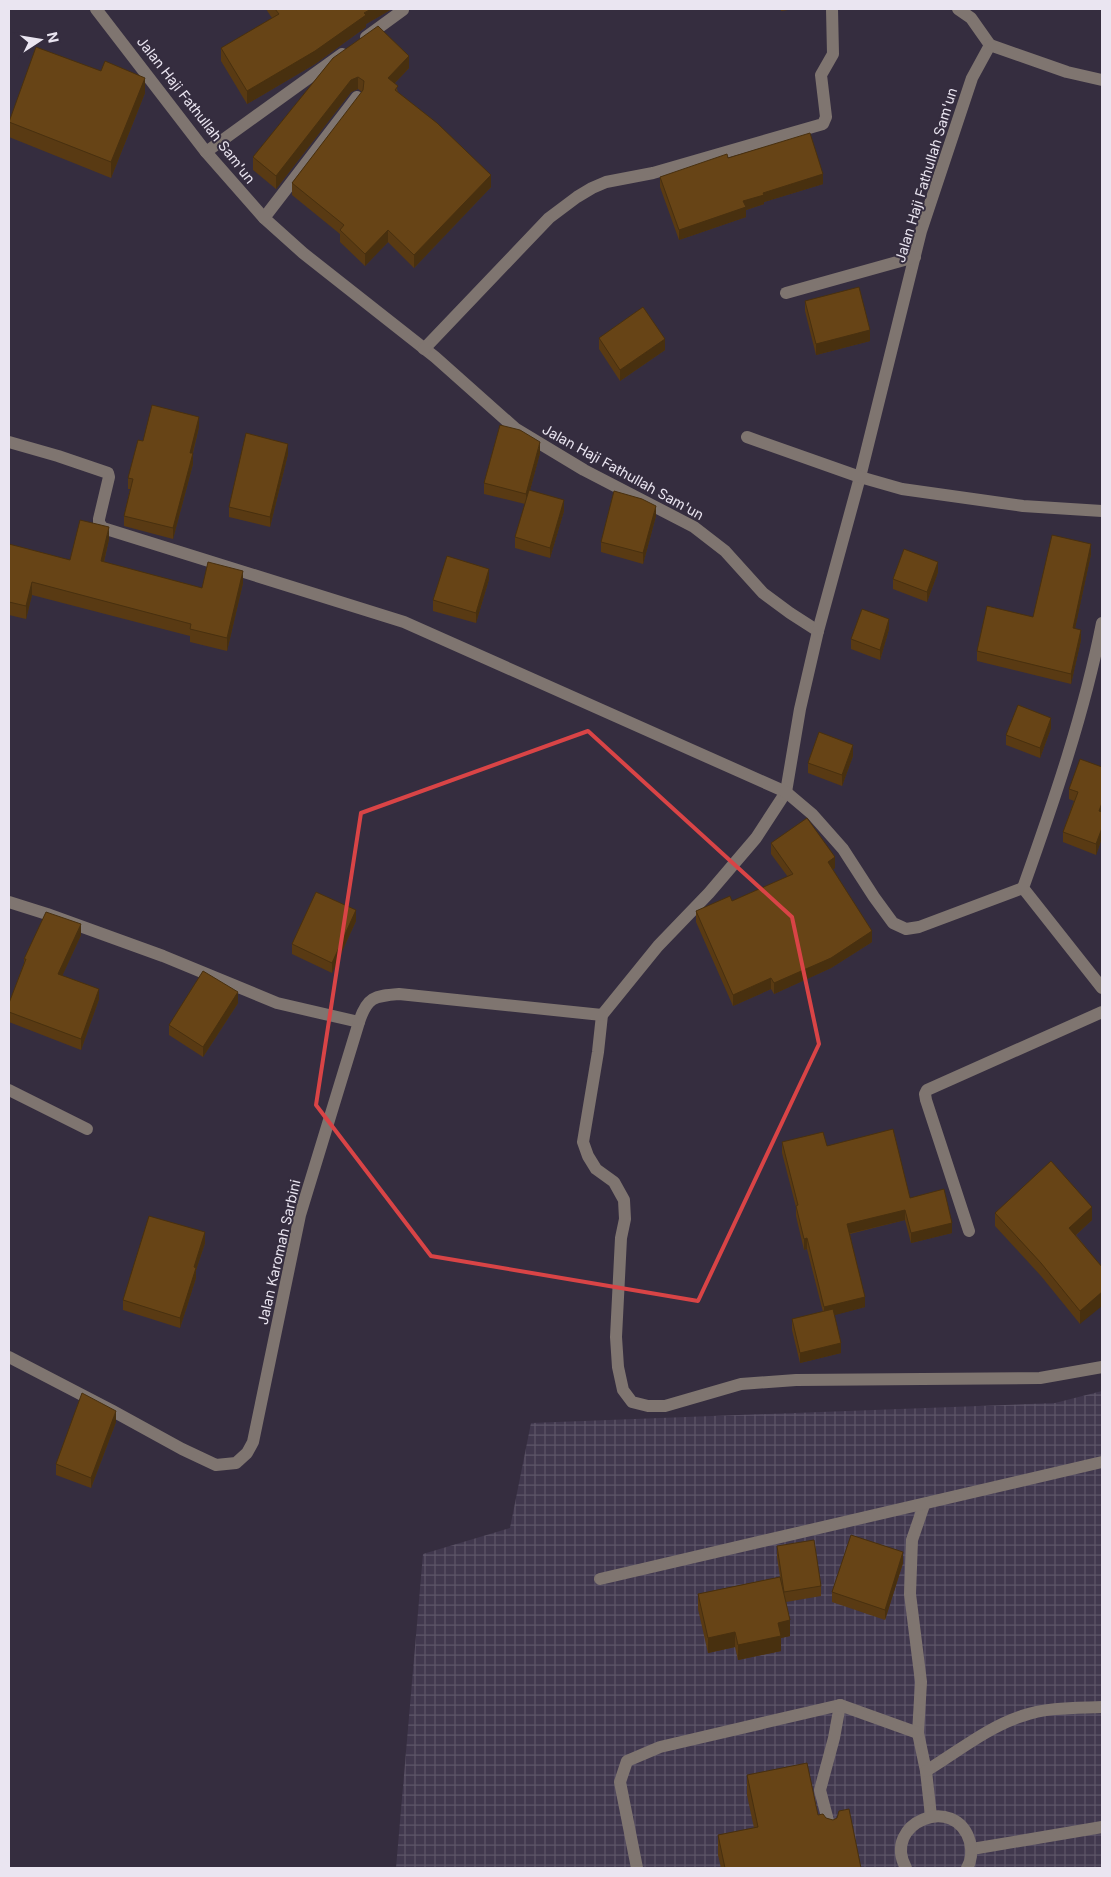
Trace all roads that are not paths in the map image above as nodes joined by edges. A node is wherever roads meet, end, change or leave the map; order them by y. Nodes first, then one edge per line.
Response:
1 (96, 9) edge
2 (832, 9) edge
3 (958, 9) edge
4 (403, 10) dead end
5 (990, 45) junction
6 (1102, 80) edge
7 (357, 97) edge
8 (206, 152) junction
9 (264, 218) junction
10 (915, 257) junction
11 (786, 294) dead end
12 (424, 349) junction
13 (747, 437) dead end
14 (9, 442) edge
15 (860, 477) junction
16 (1102, 511) edge
17 (1102, 623) edge
18 (818, 631) junction
19 (1097, 676) edge
20 (786, 792) junction
21 (1023, 888) junction
22 (9, 902) edge
23 (1102, 988) edge
24 (1102, 1012) edge
25 (602, 1015) junction
26 (359, 1022) junction
27 (9, 1090) edge
28 (87, 1129) dead end
29 (969, 1232) dead end
30 (9, 1357) edge
31 (1102, 1367) edge
32 (1102, 1462) edge
33 (924, 1505) junction
34 (600, 1579) dead end
35 (840, 1705) junction
36 (1102, 1707) edge
37 (918, 1733) junction
38 (926, 1771) junction
39 (930, 1816) junction
40 (1102, 1827) edge
41 (831, 1832) edge
42 (972, 1849) junction
43 (636, 1868) edge
44 (906, 1868) edge
45 (967, 1868) edge

1 - 8 street, Jalan Haji Fathullah Sam'un
2 - 12 street
3 - 5 street
4 - 8 street
5 - 6 street
5 - 10 street, Jalan Haji Fathullah Sam'un
7 - 9 street
8 - 9 street, Jalan Haji Fathullah Sam'un
9 - 12 street, Jalan Haji Fathullah Sam'un
10 - 11 street
10 - 15 street, Jalan Haji Fathullah Sam'un
12 - 18 street, Jalan Haji Fathullah Sam'un
13 - 15 street
14 - 20 street
15 - 16 street
15 - 18 street, Jalan Haji Fathullah Sam'un
17 - 19 street
18 - 20 street
19 - 21 street
20 - 21 street
20 - 25 street
21 - 23 street
22 - 26 street
24 - 29 street
25 - 26 street, Jalan Karomah Sarbini
25 - 31 street
26 - 30 street, Jalan Karomah Sarbini
27 - 28 street
32 - 33 street
33 - 34 street
33 - 37 street
35 - 37 street
35 - 41 street
35 - 43 street
36 - 38 street
37 - 38 street
38 - 39 street
39 - 42 street
39 - 44 street
40 - 42 street
42 - 45 street

